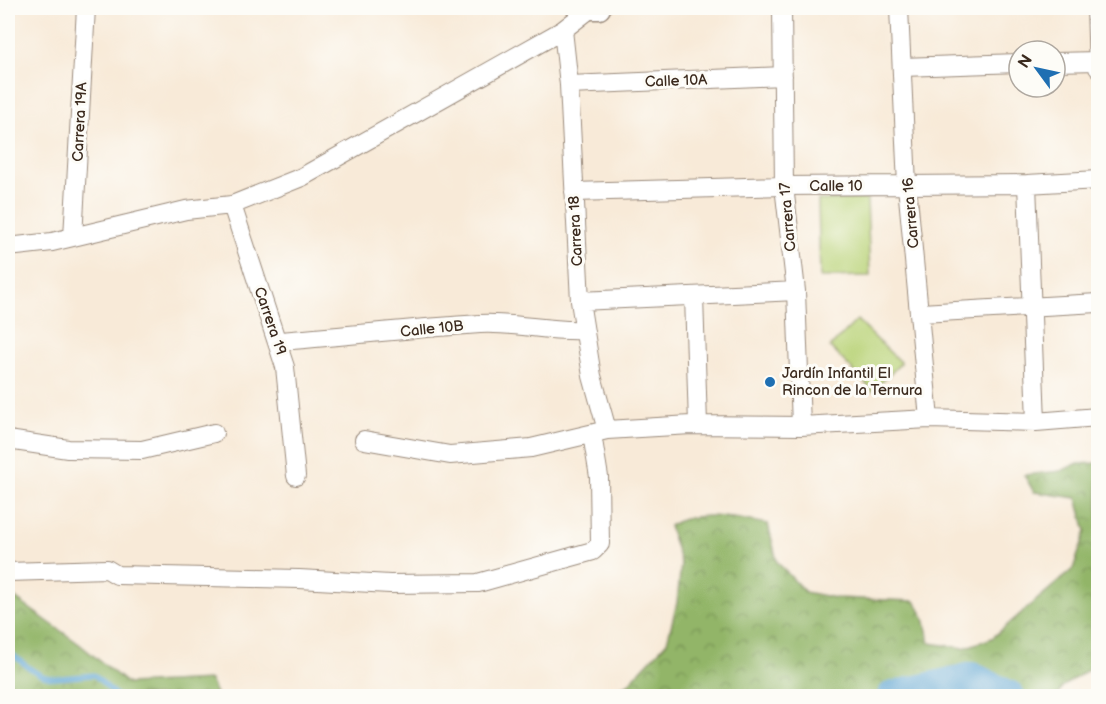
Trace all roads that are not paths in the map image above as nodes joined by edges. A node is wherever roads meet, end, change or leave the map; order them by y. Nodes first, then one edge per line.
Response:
1 (87, 8) edge
2 (591, 8) edge
3 (782, 8) edge
4 (899, 8) edge
5 (1096, 8) edge
6 (563, 30) junction
7 (1098, 61) edge
8 (1067, 62) edge
9 (1007, 63) edge
10 (902, 67) junction
11 (1098, 68) edge
12 (783, 76) junction
13 (569, 85) junction
14 (1098, 180) edge
15 (1027, 184) junction
16 (784, 186) junction
17 (908, 186) junction
18 (574, 192) junction
19 (232, 205) junction
20 (73, 237) junction
21 (8, 247) edge
22 (796, 291) junction
23 (694, 296) junction
24 (580, 301) junction
25 (1098, 303) edge
26 (1033, 305) junction
27 (921, 313) junction
28 (584, 330) junction
29 (279, 341) junction
30 (1098, 417) edge
31 (929, 419) junction
32 (1036, 422) junction
33 (698, 425) junction
34 (801, 426) junction
35 (599, 432) junction
36 (214, 433) dead end
37 (8, 440) edge
38 (364, 440) dead end
39 (296, 476) dead end
40 (8, 572) edge

1 - 20 street, Carrera 19A
2 - 6 street
3 - 12 street, Carrera 17
4 - 10 street, Carrera 16
5 - 7 street
6 - 13 street, Carrera 18
6 - 19 street
7 - 8 street
7 - 11 street
9 - 10 street
10 - 17 street, Carrera 16
12 - 13 street, Calle 10A
12 - 16 street, Carrera 17
13 - 18 street, Carrera 18
14 - 15 street, Calle 10
15 - 17 street, Calle 10
15 - 26 street
16 - 17 street, Calle 10
16 - 18 street, Calle 10
16 - 22 street, Carrera 17
17 - 27 street, Carrera 16
18 - 24 street, Carrera 18
19 - 20 street
19 - 29 street, Carrera 19
20 - 21 street
22 - 23 street
22 - 34 street, Carrera 17
23 - 24 street
23 - 33 street
24 - 28 street, Carrera 18
25 - 26 street
26 - 27 street
26 - 32 street
27 - 31 street, Carrera 16
28 - 29 street, Calle 10B
28 - 35 street, Carrera 18
29 - 39 street, Carrera 19
30 - 32 street
31 - 32 street
31 - 34 street
33 - 34 street
33 - 35 street
35 - 38 street
35 - 40 street, Carrera 18
36 - 37 street

